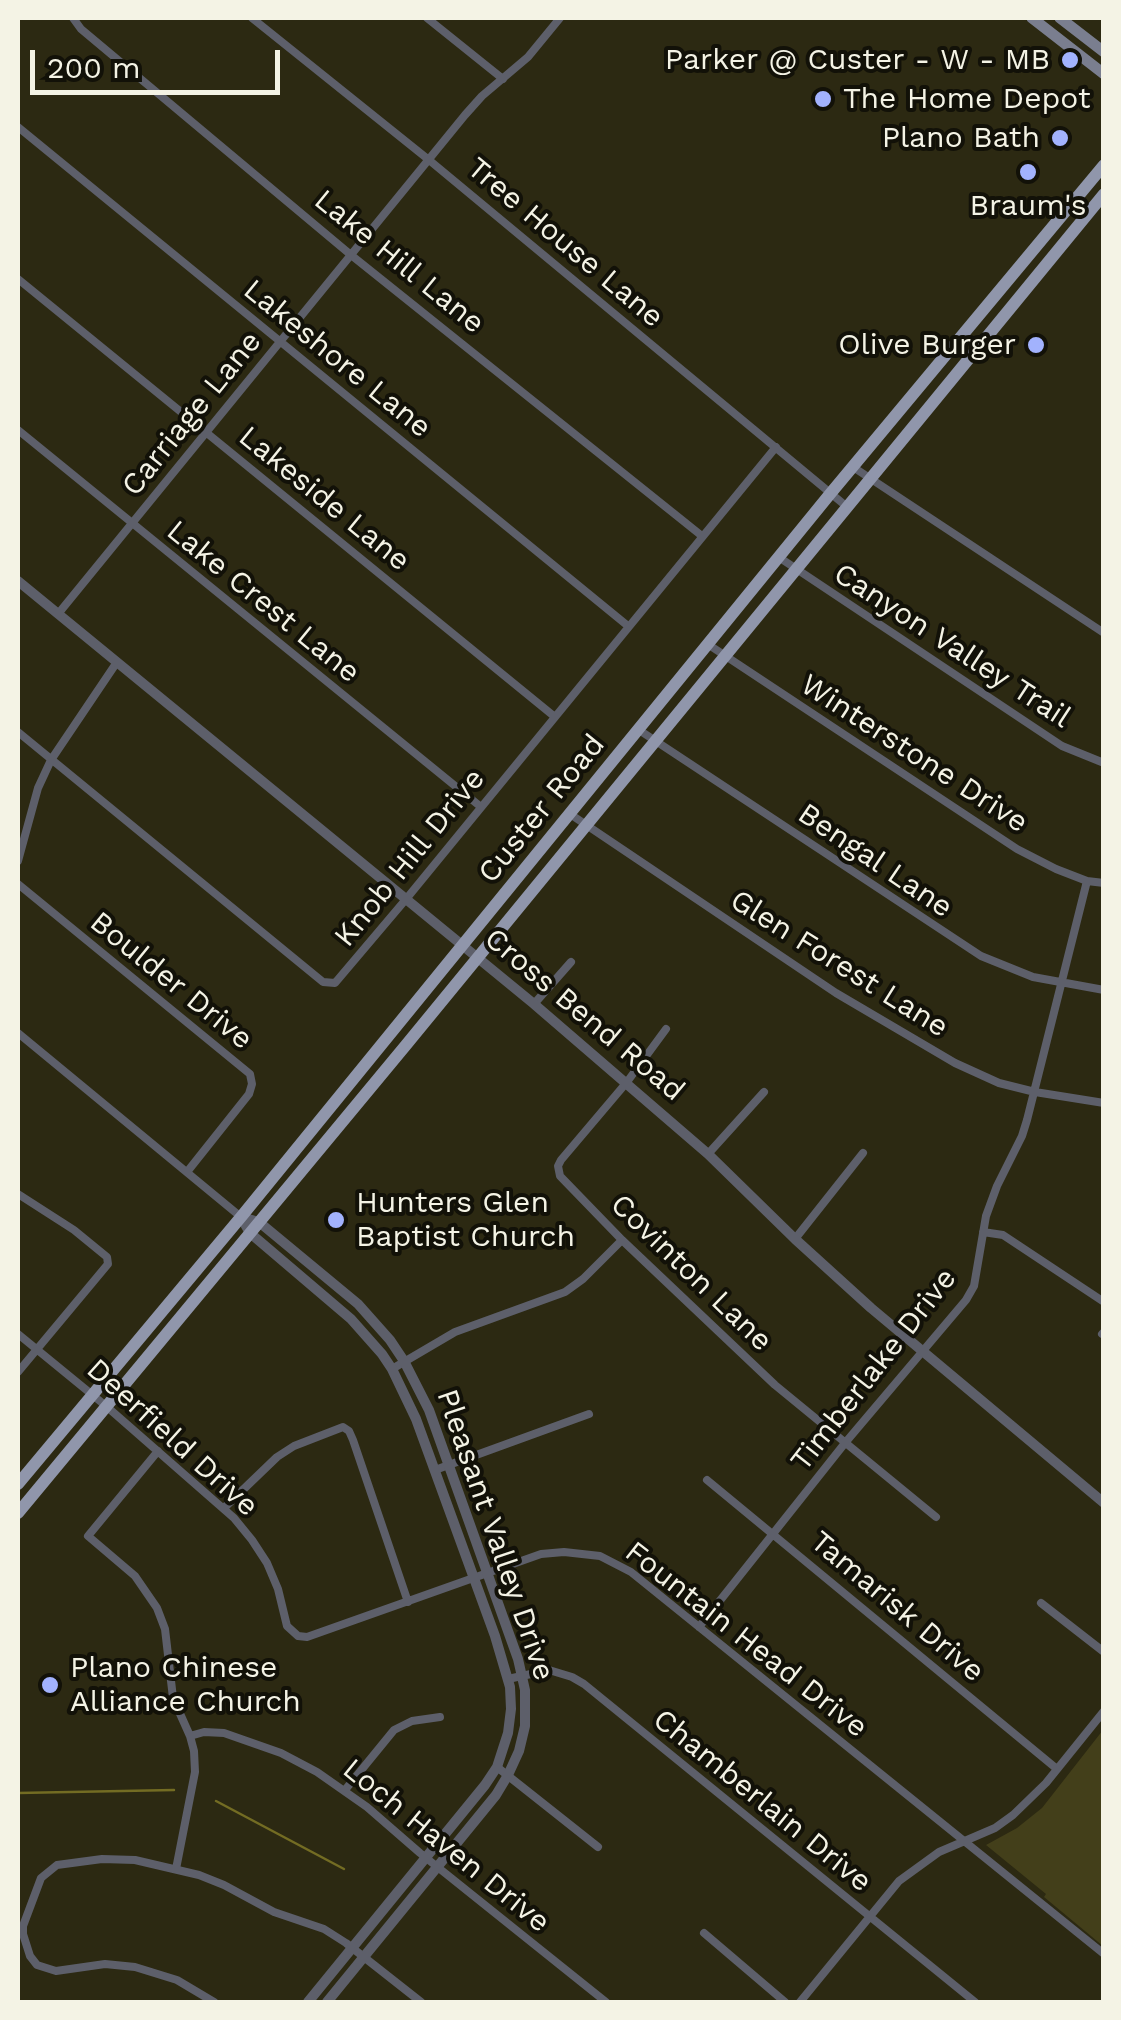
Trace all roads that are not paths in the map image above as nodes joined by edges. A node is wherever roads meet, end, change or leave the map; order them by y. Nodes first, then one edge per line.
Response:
1 (73, 18) edge
2 (252, 18) edge
3 (427, 18) edge
4 (560, 18) edge
5 (1032, 18) edge
6 (1061, 18) edge
7 (1051, 33) junction
8 (1104, 52) edge
9 (1104, 74) edge
10 (502, 79) junction
11 (18, 127) edge
12 (429, 160) junction
13 (1104, 165) edge
14 (1104, 194) edge
15 (352, 254) junction
16 (18, 279) edge
17 (281, 341) junction
18 (18, 430) edge
19 (206, 432) junction
20 (776, 446) junction
21 (853, 467) junction
22 (869, 479) junction
23 (830, 494) junction
24 (846, 506) junction
25 (131, 524) junction
26 (702, 536) junction
27 (780, 558) junction
28 (795, 570) junction
29 (18, 581) edge
30 (58, 614) junction
31 (628, 626) junction
32 (1104, 633) edge
33 (708, 645) junction
34 (724, 656) junction
35 (117, 662) junction
36 (554, 717) junction
37 (639, 730) junction
38 (18, 732) edge
39 (654, 740) junction
40 (51, 760) junction
41 (1104, 763) edge
42 (481, 807) junction
43 (570, 814) junction
44 (585, 825) junction
45 (18, 862) edge
46 (1088, 881) junction
47 (1104, 883) edge
48 (18, 884) edge
49 (406, 898) junction
50 (463, 946) junction
51 (478, 958) junction
52 (571, 962) dead end
53 (1061, 984) junction
54 (1104, 990) edge
55 (534, 1004) junction
56 (666, 1029) dead end
57 (18, 1033) edge
58 (626, 1082) junction
59 (764, 1092) dead end
60 (1034, 1092) junction
61 (1104, 1103) edge
62 (863, 1153) dead end
63 (708, 1154) junction
64 (187, 1172) junction
65 (18, 1194) edge
66 (241, 1217) junction
67 (254, 1228) junction
68 (983, 1232) junction
69 (795, 1239) junction
70 (622, 1240) junction
71 (349, 1296) junction
72 (1104, 1302) edge
73 (339, 1308) junction
74 (18, 1334) edge
75 (36, 1349) junction
76 (923, 1350) junction
77 (404, 1361) junction
78 (392, 1369) junction
79 (18, 1372) edge
80 (92, 1394) junction
81 (106, 1406) junction
82 (589, 1414) dead end
83 (845, 1443) junction
84 (158, 1451) junction
85 (449, 1465) junction
86 (435, 1470) junction
87 (707, 1480) dead end
88 (18, 1484) edge
89 (1104, 1503) edge
90 (224, 1508) junction
91 (18, 1513) edge
92 (936, 1518) dead end
93 (774, 1535) junction
94 (487, 1574) junction
95 (474, 1580) junction
96 (408, 1602) junction
97 (1041, 1602) dead end
98 (699, 1627) junction
99 (307, 1637) joint
100 (1104, 1652) edge
101 (522, 1675) junction
102 (508, 1678) junction
103 (1104, 1711) edge
104 (440, 1717) dead end
105 (190, 1736) junction
106 (497, 1767) junction
107 (1057, 1769) junction
108 (508, 1775) junction
109 (345, 1790) junction
110 (966, 1840) junction
111 (598, 1847) dead end
112 (426, 1858) junction
113 (437, 1867) junction
114 (176, 1869) junction
115 (869, 1917) junction
116 (704, 1933) dead end
117 (353, 1948) junction
118 (1104, 1954) edge
119 (364, 1957) junction
120 (214, 2002) edge
121 (308, 2002) edge
122 (327, 2002) edge
123 (421, 2002) edge
124 (606, 2002) edge
125 (786, 2002) edge
126 (800, 2002) edge
127 (974, 2002) edge

1 - 15 street, Lake Hill Lane
2 - 12 street, Tree House Lane
3 - 10 street
4 - 10 street, Carriage Lane
5 - 7 main road
6 - 7 main road
6 - 8 main road
7 - 9 main road
10 - 12 street, Carriage Lane
11 - 17 street, Lakeshore Lane
12 - 15 street, Carriage Lane
12 - 20 street, Tree House Lane
13 - 21 main road, Custer Road
14 - 22 main road, Custer Road
15 - 17 street, Carriage Lane
15 - 26 street, Lake Hill Lane
16 - 19 street, Lakeside Lane
17 - 19 street, Carriage Lane
17 - 31 street, Lakeshore Lane
18 - 25 street, Lake Crest Lane
19 - 25 street, Carriage Lane
19 - 36 street, Lakeside Lane
20 - 23 street, Tree House Lane
20 - 26 street, Knob Hill Drive
21 - 22 street
21 - 23 main road, Custer Road
22 - 24 main road, Custer Road
22 - 32 street
23 - 24 street, Tree House Lane
23 - 27 main road, Custer Road
24 - 28 main road, Custer Road
25 - 30 street, Carriage Lane
25 - 42 street, Lake Crest Lane
26 - 31 street, Knob Hill Drive
27 - 28 street, Canyon Valley Trail
27 - 33 main road, Custer Road
28 - 34 main road, Custer Road
28 - 41 street, Canyon Valley Trail
29 - 30 street, Cross Bend Road
30 - 35 street, Cross Bend Road
31 - 36 street, Knob Hill Drive
33 - 34 street, Winterstone Drive
33 - 37 main road, Custer Road
34 - 39 main road, Custer Road
34 - 46 street, Winterstone Drive
35 - 40 street
35 - 49 street, Cross Bend Road
36 - 42 street, Knob Hill Drive
37 - 39 street, Bengal Lane
37 - 43 main road, Custer Road
38 - 40 street, Knob Hill Drive
39 - 44 main road, Custer Road
39 - 53 street, Bengal Lane
40 - 45 street
40 - 49 street, Knob Hill Drive
42 - 49 street, Knob Hill Drive
43 - 44 street, Glen Forest Lane
43 - 50 main road, Custer Road
44 - 51 main road, Custer Road
44 - 60 street, Glen Forest Lane
46 - 47 street, Winterstone Drive
46 - 53 street, Timberlake Drive
48 - 64 street, Boulder Drive
49 - 50 street, Cross Bend Road
50 - 51 street, Cross Bend Road
50 - 66 main road, Custer Road
51 - 55 street, Cross Bend Road
51 - 67 main road, Custer Road
52 - 55 street
53 - 54 street, Bengal Lane
53 - 60 street, Timberlake Drive
55 - 58 street, Cross Bend Road
56 - 58 street, Covinton Lane
57 - 64 street, Pleasant Valley Drive
58 - 63 street, Cross Bend Road
58 - 70 street, Covinton Lane
59 - 63 street
60 - 61 street, Glen Forest Lane
60 - 68 street, Timberlake Drive
62 - 69 street
63 - 69 street, Cross Bend Road
64 - 66 street, Pleasant Valley Drive
65 - 75 street
66 - 67 street, Pleasant Valley Drive
66 - 80 main road, Custer Road
67 - 71 street, Pleasant Valley Drive
67 - 73 street, Pleasant Valley Drive
67 - 81 main road, Custer Road
68 - 72 street
68 - 76 street, Timberlake Drive
69 - 76 street, Cross Bend Road
70 - 77 street
70 - 83 street, Covinton Lane
71 - 73 street
71 - 77 street, Pleasant Valley Drive
73 - 78 street, Pleasant Valley Drive
74 - 75 street, Deerfield Drive
75 - 79 street
75 - 80 street, Deerfield Drive
76 - 83 street, Timberlake Drive
76 - 89 street, Cross Bend Road
77 - 78 street
77 - 85 street, Pleasant Valley Drive
78 - 86 street, Pleasant Valley Drive
80 - 81 street, Deerfield Drive
80 - 88 main road, Custer Road
81 - 84 street, Deerfield Drive
81 - 91 main road, Custer Road
82 - 85 street
83 - 92 street, Covinton Lane
83 - 93 street, Timberlake Drive
84 - 90 street, Deerfield Drive
84 - 105 street
85 - 86 street
85 - 94 street, Pleasant Valley Drive
86 - 95 street, Pleasant Valley Drive
87 - 93 street, Tamarisk Drive
90 - 96 street
90 - 99 street, Deerfield Drive
93 - 98 street, Timberlake Drive
93 - 107 street, Tamarisk Drive
94 - 95 street, Fountain Head Drive
94 - 98 street, Fountain Head Drive
94 - 101 street, Pleasant Valley Drive
95 - 96 street, Fountain Head Drive
95 - 102 street, Pleasant Valley Drive
96 - 99 street, Fountain Head Drive
97 - 100 street
98 - 110 street, Fountain Head Drive
101 - 102 street, Chamberlain Drive
101 - 108 street, Pleasant Valley Drive
101 - 115 street, Chamberlain Drive
102 - 106 street, Pleasant Valley Drive
103 - 107 street
104 - 109 street
105 - 109 street, Loch Haven Drive
105 - 114 street
106 - 108 street
106 - 112 street, Pleasant Valley Drive
107 - 110 street
108 - 111 street
108 - 113 street, Pleasant Valley Drive
109 - 112 street, Loch Haven Drive
110 - 115 street
110 - 118 street, Fountain Head Drive
112 - 113 street, Loch Haven Drive
112 - 117 street, Pleasant Valley Drive
113 - 119 street, Pleasant Valley Drive
113 - 124 street, Loch Haven Drive
114 - 117 street
114 - 120 street
115 - 126 street
115 - 127 street, Chamberlain Drive
116 - 125 street
117 - 119 street
117 - 121 street, Pleasant Valley Drive
119 - 122 street, Pleasant Valley Drive
119 - 123 street

